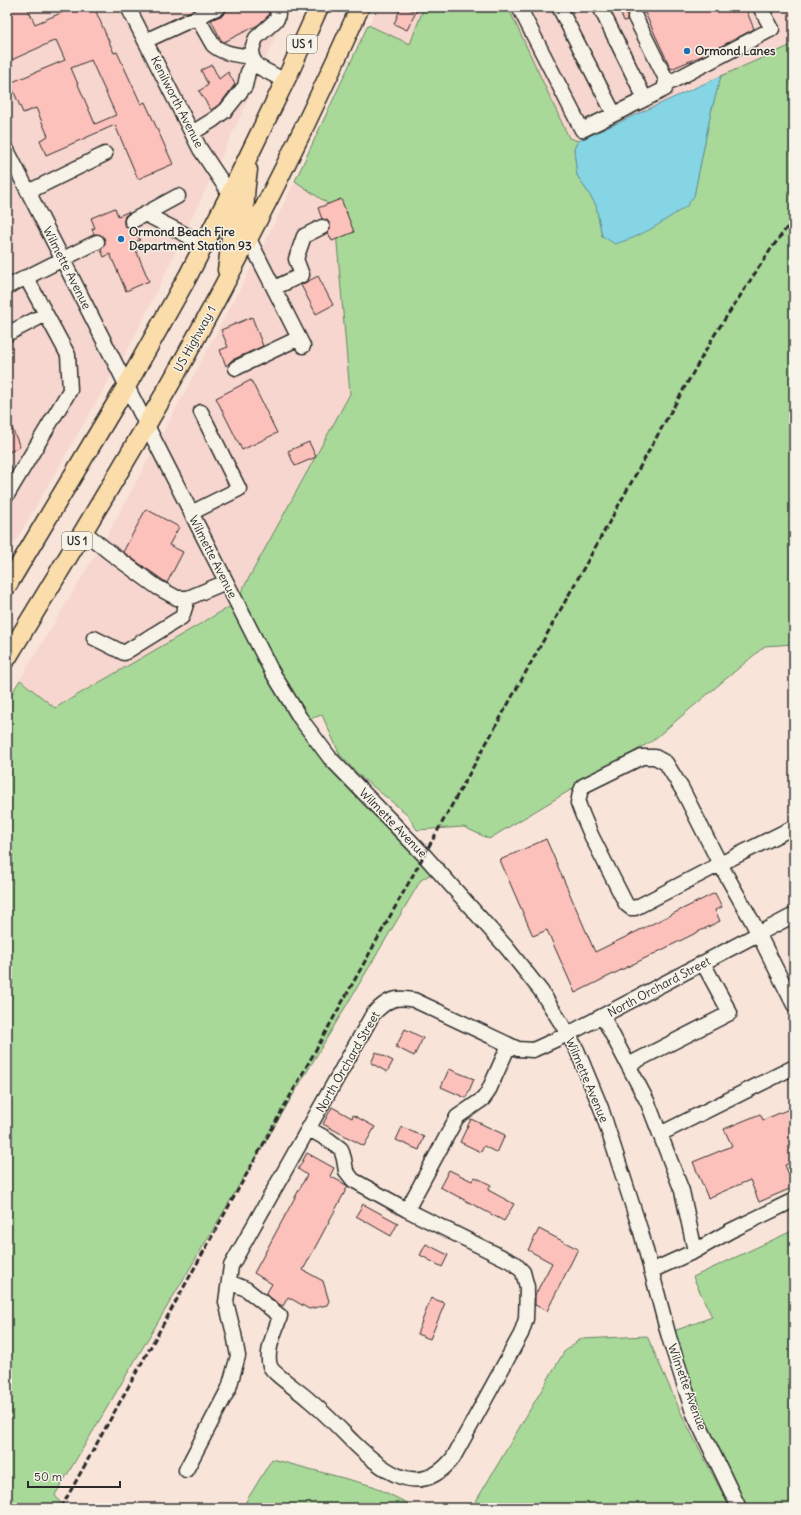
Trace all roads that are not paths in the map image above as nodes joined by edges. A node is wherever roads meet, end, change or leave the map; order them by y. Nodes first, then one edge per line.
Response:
1 (128, 7) edge
2 (219, 7) edge
3 (276, 7) edge
4 (319, 7) edge
5 (354, 7) edge
6 (360, 7) edge
7 (519, 7) edge
8 (560, 7) edge
9 (600, 7) edge
10 (760, 7) edge
11 (197, 17) junction
12 (635, 17) dead end
13 (348, 35) junction
14 (145, 41) junction
15 (254, 61) junction
16 (285, 81) junction
17 (665, 82) junction
18 (645, 99) junction
19 (614, 114) junction
20 (192, 133) junction
21 (7, 150) edge
22 (250, 153) junction
23 (104, 154) dead end
24 (28, 192) junction
25 (230, 194) junction
26 (178, 196) dead end
27 (145, 214) junction
28 (132, 221) dead end
29 (322, 227) dead end
30 (249, 238) junction
31 (98, 242) dead end
32 (204, 244) junction
33 (63, 259) junction
34 (26, 277) junction
35 (224, 284) junction
36 (7, 287) edge
37 (274, 288) junction
38 (46, 314) junction
39 (7, 334) edge
40 (236, 368) dead end
41 (127, 385) junction
42 (201, 412) dead end
43 (147, 424) junction
44 (7, 495) edge
45 (191, 513) junction
46 (83, 531) junction
47 (226, 582) junction
48 (7, 586) edge
49 (188, 598) junction
50 (94, 638) dead end
51 (7, 658) edge
52 (794, 827) edge
53 (720, 864) junction
54 (794, 915) edge
55 (759, 934) junction
56 (703, 964) junction
57 (794, 1005) edge
58 (603, 1017) junction
59 (568, 1034) junction
60 (509, 1045) junction
61 (628, 1065) junction
62 (794, 1067) edge
63 (309, 1129) junction
64 (660, 1134) junction
65 (794, 1200) edge
66 (407, 1210) junction
67 (695, 1251) junction
68 (651, 1271) junction
69 (229, 1282) junction
70 (186, 1470) dead end
71 (739, 1508) edge

1 - 14 street, Kenilworth Avenue
2 - 11 street
3 - 15 street
4 - 16 main road, US 1
5 - 13 main road
6 - 13 main road, US Highway 1 / US 1
7 - 19 street
8 - 19 street
9 - 18 street
10 - 17 street
11 - 14 street
11 - 15 street
12 - 17 street
13 - 30 main road, US Highway 1 / US 1
14 - 20 street, Kenilworth Avenue
15 - 16 street
15 - 20 street
16 - 22 main road, US 1
17 - 18 street
18 - 19 street
20 - 25 street, Kenilworth Avenue
21 - 24 street, Wilmette Avenue
22 - 25 main road, US 1
22 - 30 main road
23 - 24 street
24 - 33 street, Wilmette Avenue
25 - 32 main road, US 1
25 - 35 main road
26 - 27 street
27 - 28 street
27 - 32 street
29 - 37 street
30 - 35 main road, US Highway 1 / US 1
30 - 37 street
31 - 33 street
32 - 41 main road, US 1
33 - 34 street
33 - 41 street, Wilmette Avenue
34 - 36 street
34 - 38 street
35 - 43 main road, US Highway 1 / US 1
37 - 40 street
38 - 39 street
38 - 44 street
41 - 43 street, Wilmette Avenue
41 - 48 main road, US 1
42 - 45 street
43 - 45 street, Wilmette Avenue
43 - 46 main road, US Highway 1 / US 1
45 - 47 street, Wilmette Avenue
46 - 49 street
46 - 51 main road, US Highway 1 / US 1
47 - 49 street
47 - 59 street, Wilmette Avenue
49 - 50 street
52 - 53 street
53 - 53 street
53 - 55 street
54 - 55 street, North Orchard Street
55 - 56 street, North Orchard Street
55 - 57 street
56 - 58 street, North Orchard Street
56 - 61 street
58 - 59 street, North Orchard Street
58 - 61 street
59 - 60 street, North Orchard Street
59 - 68 street, Wilmette Avenue
60 - 63 street, North Orchard Street
60 - 66 street
61 - 64 street
62 - 64 street
63 - 66 street
63 - 69 street, North Orchard Street
64 - 67 street
65 - 67 street
66 - 69 street
67 - 68 street
68 - 71 street, Wilmette Avenue
69 - 70 street, North Orchard Street

